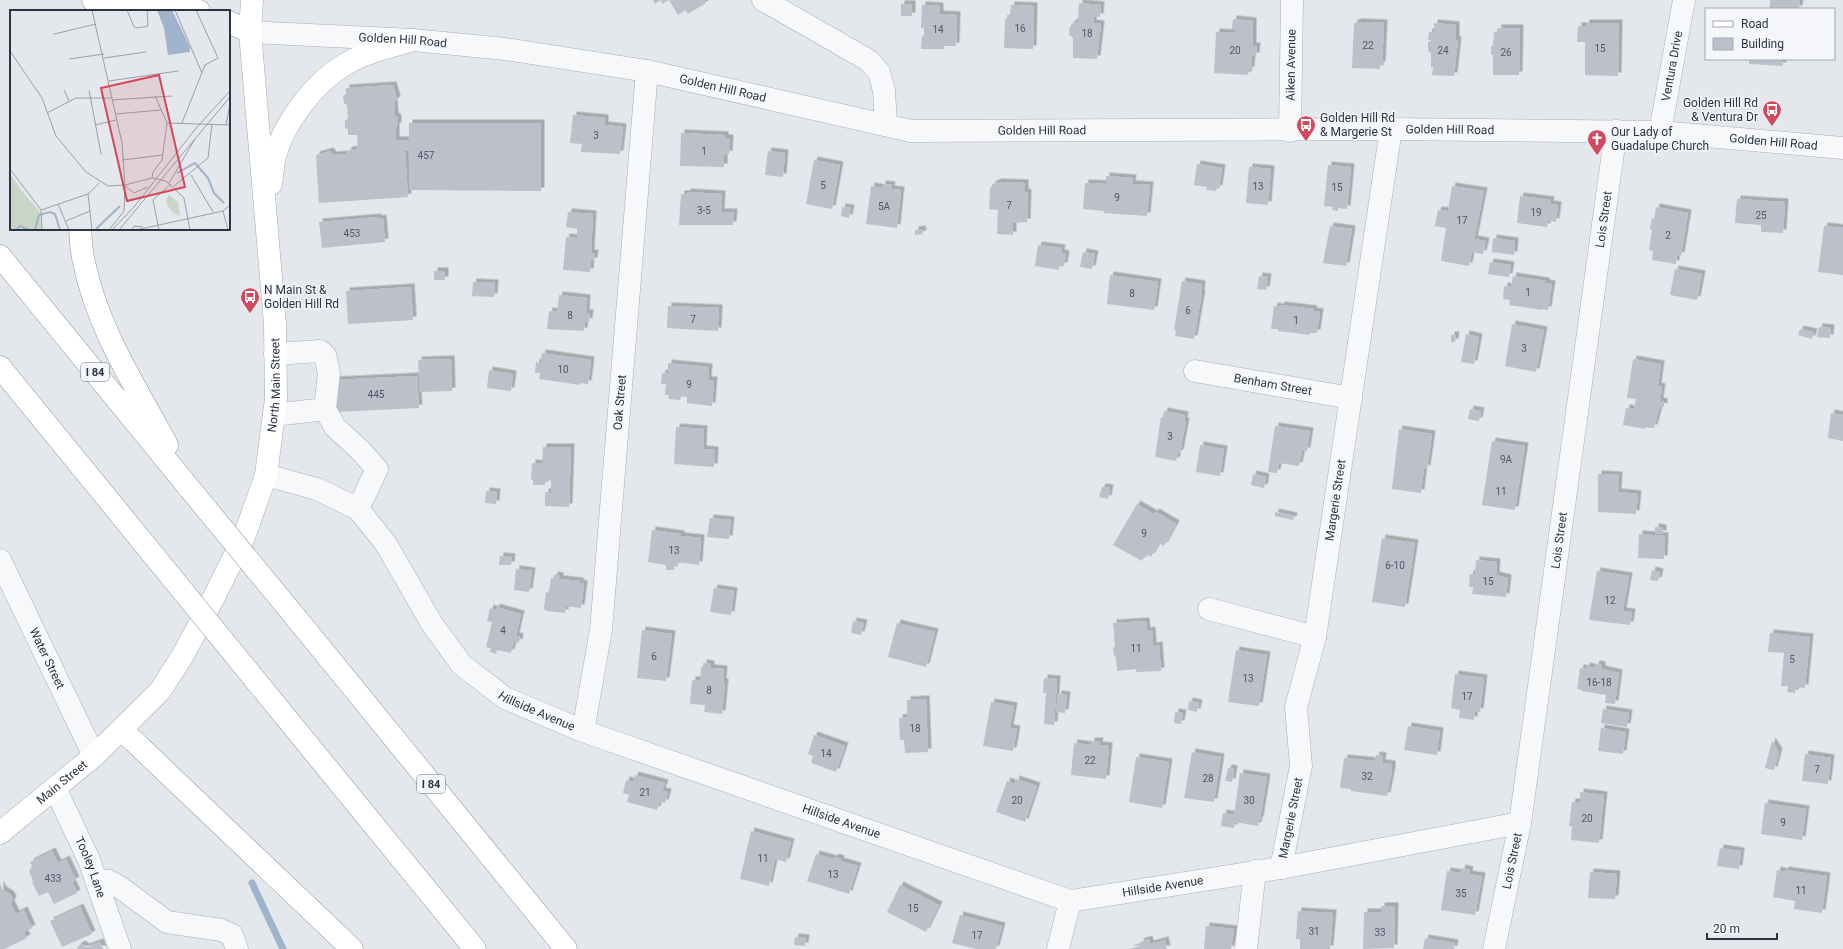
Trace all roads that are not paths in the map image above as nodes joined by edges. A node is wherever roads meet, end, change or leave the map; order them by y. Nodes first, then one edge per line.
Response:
1 (93, 0) edge
2 (252, 0) edge
3 (763, 0) edge
4 (1292, 0) edge
5 (1684, 0) edge
6 (195, 10) edge
7 (230, 23) edge
8 (239, 34) edge
9 (413, 40) junction
10 (647, 71) junction
11 (886, 125) junction
12 (1391, 129) junction
13 (1290, 131) junction
14 (1616, 131) junction
15 (1660, 132) junction
16 (1843, 148) edge
17 (266, 216) junction
18 (80, 230) edge
19 (0, 256) edge
20 (275, 354) junction
21 (0, 367) edge
22 (1195, 371) dead end
23 (1351, 398) junction
24 (325, 409) junction
25 (274, 415) junction
26 (266, 475) junction
27 (190, 489) junction
28 (358, 509) junction
29 (0, 560) edge
30 (1209, 609) dead end
31 (1315, 637) junction
32 (122, 730) junction
33 (582, 731) junction
34 (94, 756) junction
35 (55, 788) junction
36 (1520, 823) junction
37 (0, 833) edge
38 (1281, 868) junction
39 (1255, 871) junction
40 (96, 880) junction
41 (1070, 901) junction
42 (120, 949) edge
43 (237, 949) edge
44 (352, 949) edge
45 (475, 949) edge
46 (566, 949) edge
47 (1058, 949) edge
48 (1246, 949) edge
49 (1494, 949) edge

1 - 6 main road
2 - 8 main road, North Main Street
3 - 11 street
4 - 13 street, Aiken Avenue
5 - 15 street, Ventura Drive
7 - 8 main road
8 - 9 street, Golden Hill Road
8 - 17 main road, North Main Street
9 - 10 street, Golden Hill Road
9 - 17 main road
10 - 11 street, Golden Hill Road
10 - 33 street, Oak Street
11 - 13 street, Golden Hill Road
12 - 13 street, Golden Hill Road
12 - 14 street, Golden Hill Road
12 - 23 street, Margerie Street
14 - 15 street, Golden Hill Road
14 - 36 street, Lois Street
15 - 16 street, Golden Hill Road
17 - 20 main road, North Main Street
18 - 27 main road
19 - 27 main road, I 84
20 - 24 street
20 - 25 main road, North Main Street
21 - 45 main road, bridge
22 - 23 street, Benham Street
23 - 31 street, Margerie Street
24 - 25 street
24 - 28 street
25 - 26 main road, North Main Street
26 - 28 street, Hillside Avenue
26 - 32 main road, North Main Street
27 - 46 main road, I 84, bridge
28 - 33 street, Hillside Avenue
29 - 34 street, Water Street
30 - 31 street
31 - 38 street, Margerie Street
32 - 34 main road, Main Street
32 - 44 main road
33 - 41 street, Hillside Avenue
34 - 35 main road, Main Street
35 - 37 main road, Main Street
35 - 40 street, Tooley Lane
36 - 38 street, Hillside Avenue
36 - 49 street, Lois Street
38 - 39 street, Hillside Avenue
39 - 41 street, Hillside Avenue
39 - 48 street
40 - 42 street, Tooley Lane
40 - 43 street
41 - 47 street

